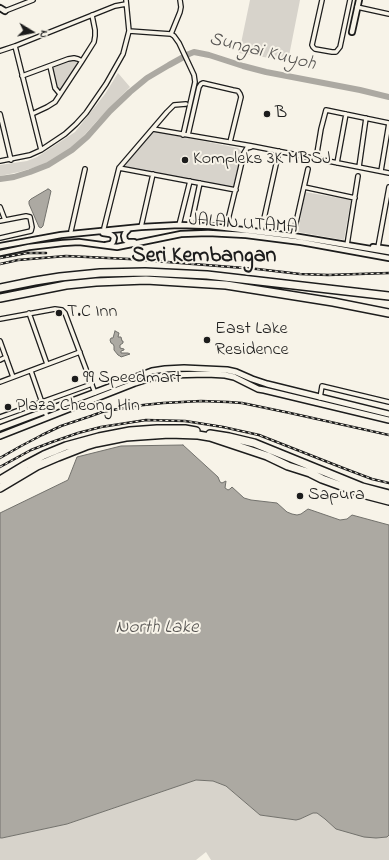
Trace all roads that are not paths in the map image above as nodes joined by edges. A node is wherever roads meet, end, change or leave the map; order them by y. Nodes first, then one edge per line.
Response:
1 (32, 0) edge
2 (180, 0) edge
3 (322, 0) edge
4 (350, 0) edge
5 (359, 0) edge
6 (126, 2) edge
7 (357, 7) junction
8 (0, 8) edge
9 (5, 11) junction
10 (0, 13) edge
11 (389, 14) edge
12 (92, 15) junction
13 (129, 31) junction
14 (352, 32) dead end
15 (170, 34) junction
16 (15, 46) junction
17 (0, 51) edge
18 (82, 61) junction
19 (50, 66) junction
20 (22, 76) junction
21 (60, 94) junction
22 (186, 104) dead end
23 (0, 114) edge
24 (32, 114) junction
25 (346, 114) junction
26 (366, 118) junction
27 (389, 123) edge
28 (2, 126) edge
29 (152, 129) junction
30 (186, 135) junction
31 (230, 142) junction
32 (239, 144) junction
33 (252, 146) junction
34 (41, 150) junction
35 (279, 151) junction
36 (244, 152) junction
37 (316, 159) junction
38 (11, 160) junction
39 (0, 161) edge
40 (337, 163) junction
41 (360, 167) junction
42 (119, 168) junction
43 (85, 169) dead end
44 (308, 170) dead end
45 (381, 171) junction
46 (389, 173) edge
47 (153, 174) junction
48 (358, 176) dead end
49 (190, 182) junction
50 (200, 184) junction
51 (304, 187) junction
52 (389, 187) edge
53 (236, 190) junction
54 (355, 198) junction
55 (0, 207) edge
56 (5, 220) junction
57 (0, 222) edge
58 (179, 225) junction
59 (191, 225) junction
60 (141, 227) junction
61 (104, 228) junction
62 (226, 228) junction
63 (129, 229) junction
64 (71, 231) junction
65 (97, 232) junction
66 (261, 232) junction
67 (293, 236) junction
68 (52, 237) junction
69 (0, 238) edge
70 (142, 242) junction
71 (347, 245) junction
72 (0, 246) edge
73 (104, 246) junction
74 (361, 247) junction
75 (378, 247) junction
76 (389, 249) edge
77 (389, 252) edge
78 (0, 253) edge
79 (389, 258) edge
80 (0, 288) edge
81 (389, 296) edge
82 (0, 298) edge
83 (29, 313) junction
84 (389, 313) edge
85 (0, 319) edge
86 (0, 341) edge
87 (80, 352) junction
88 (6, 357) junction
89 (0, 360) edge
90 (47, 364) junction
91 (31, 371) junction
92 (13, 377) junction
93 (133, 378) junction
94 (0, 382) edge
95 (92, 384) junction
96 (94, 392) junction
97 (320, 397) junction
98 (96, 398) junction
99 (42, 401) junction
100 (389, 402) edge
101 (318, 403) junction
102 (45, 411) junction
103 (389, 414) edge
104 (0, 417) edge
105 (47, 417) junction
106 (389, 420) edge
107 (0, 428) edge
108 (0, 436) edge
109 (0, 480) edge
110 (0, 488) edge
111 (389, 494) edge
112 (389, 501) edge

1 - 9 street
2 - 15 street
3 - 4 street
5 - 7 street
6 - 12 street
6 - 13 street
7 - 11 street
7 - 14 street
8 - 9 street
9 - 10 street
12 - 16 street
12 - 18 street
13 - 15 street
13 - 34 street
15 - 30 street
16 - 17 street
16 - 20 street
18 - 19 street
18 - 21 street
19 - 20 street
19 - 21 street
20 - 24 street
21 - 24 street
22 - 29 street
23 - 28 street
24 - 34 street
25 - 26 street
25 - 37 street
25 - 40 street
26 - 27 street
26 - 41 street
27 - 45 street
28 - 38 street
29 - 30 street
29 - 42 street
30 - 31 street
30 - 31 street
31 - 32 street
32 - 33 street
32 - 36 street
33 - 35 street
33 - 36 street
34 - 38 street
35 - 37 street
35 - 66 street
36 - 53 street
37 - 40 street
38 - 39 street
40 - 41 street
41 - 45 street
42 - 47 street
42 - 61 street
43 - 64 street
44 - 51 street
45 - 46 street
47 - 49 street
47 - 60 street
48 - 54 street
49 - 50 street
49 - 58 street
50 - 53 street
50 - 59 street
51 - 54 street
51 - 67 street
52 - 75 street
53 - 62 street
54 - 71 street
55 - 56 street
56 - 57 street
56 - 69 street
58 - 59 street, JALAN UTAMA
58 - 60 street, JALAN UTAMA
59 - 62 street, JALAN UTAMA
60 - 63 street, JALAN UTAMA
61 - 63 street
61 - 64 street
62 - 66 street, JALAN UTAMA
63 - 65 street, JALAN UTAMA
63 - 70 street
64 - 68 street
65 - 68 street, JALAN UTAMA
65 - 73 street
66 - 67 street, JALAN UTAMA
67 - 71 street, JALAN UTAMA
68 - 72 street, JALAN UTAMA
70 - 73 street, JALAN UTAMA
70 - 79 street, JALAN UTAMA
71 - 74 street, JALAN UTAMA
73 - 78 street, JALAN UTAMA
74 - 75 street
74 - 77 street, JALAN UTAMA
75 - 76 street
80 - 81 highway
82 - 84 highway
83 - 85 street
83 - 87 street
83 - 90 street
86 - 88 street
87 - 90 street
87 - 95 street
88 - 89 street
88 - 92 street
90 - 91 street
91 - 92 street
91 - 99 street
92 - 94 street
93 - 96 main road
93 - 97 main road
93 - 98 main road
93 - 101 main road
95 - 96 street
95 - 99 street
96 - 98 street
96 - 102 main road
97 - 100 street
97 - 101 street
97 - 103 main road
98 - 105 main road
99 - 102 street
99 - 104 street
101 - 106 main road
102 - 105 street
102 - 107 main road
105 - 108 main road
109 - 111 highway
110 - 112 highway

